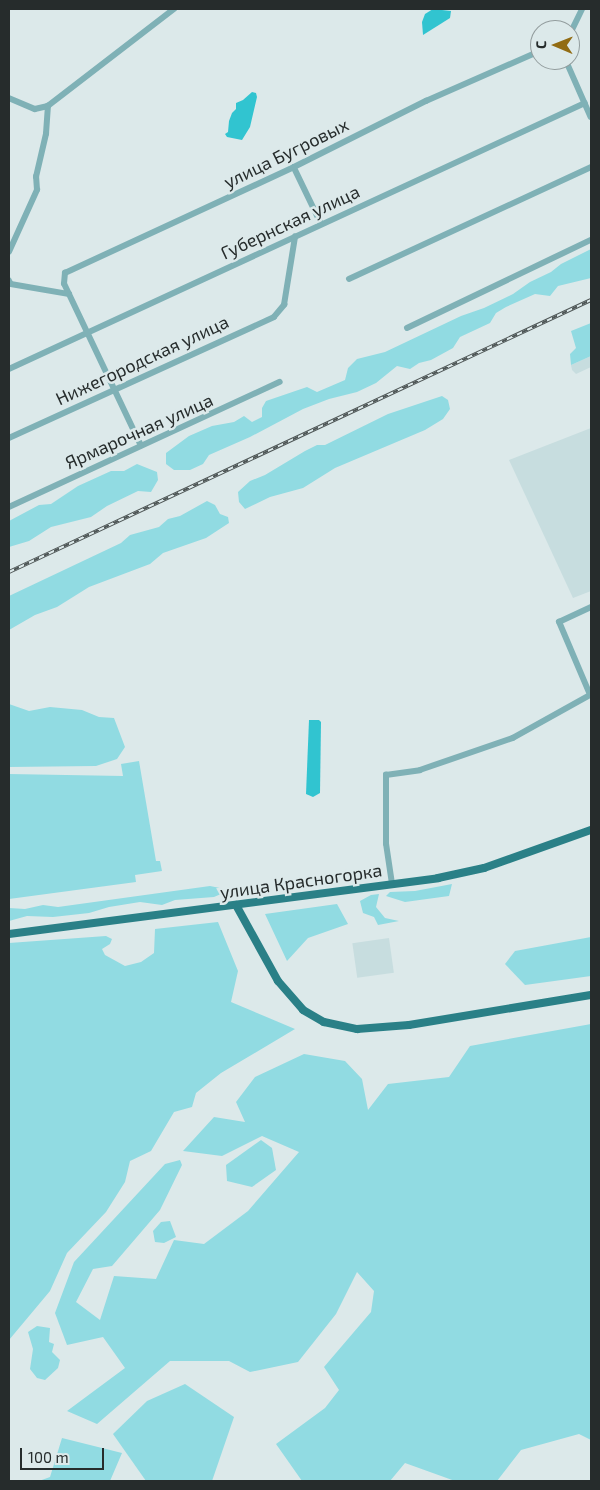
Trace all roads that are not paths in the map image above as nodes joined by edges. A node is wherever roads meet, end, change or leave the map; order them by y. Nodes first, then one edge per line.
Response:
1 (174, 9) edge
2 (530, 56) edge
3 (570, 70) edge
4 (9, 98) edge
5 (585, 103) junction
6 (48, 106) junction
7 (591, 117) edge
8 (294, 167) junction
9 (591, 167) edge
10 (321, 223) junction
11 (295, 237) junction
12 (591, 240) edge
13 (9, 252) edge
14 (349, 278) dead end
15 (9, 280) edge
16 (69, 294) junction
17 (407, 328) dead end
18 (87, 332) junction
19 (9, 369) edge
20 (280, 382) dead end
21 (114, 390) junction
22 (9, 438) edge
23 (141, 446) junction
24 (9, 507) edge
25 (591, 607) edge
26 (591, 830) edge
27 (392, 884) junction
28 (236, 905) junction
29 (9, 934) edge
30 (591, 995) edge

1 - 6 street
2 - 8 street, улица Бугровых
3 - 5 street
4 - 6 street
5 - 7 street
5 - 10 street, Губернская улица
6 - 13 street
8 - 10 street
8 - 16 street, улица Бугровых
9 - 14 street
10 - 11 street, Губернская улица
11 - 18 street, Губернская улица
11 - 21 street, Нижегородская улица
12 - 17 street
15 - 16 street
16 - 18 street
18 - 19 street, Губернская улица
18 - 21 street
20 - 23 street, Ярмарочная улица
21 - 22 street, Нижегородская улица
21 - 23 street
23 - 24 street, Ярмарочная улица
25 - 27 street
26 - 27 main road, улица Красногорка
27 - 28 main road, улица Красногорка
28 - 29 main road, улица Красногорка
28 - 30 main road

